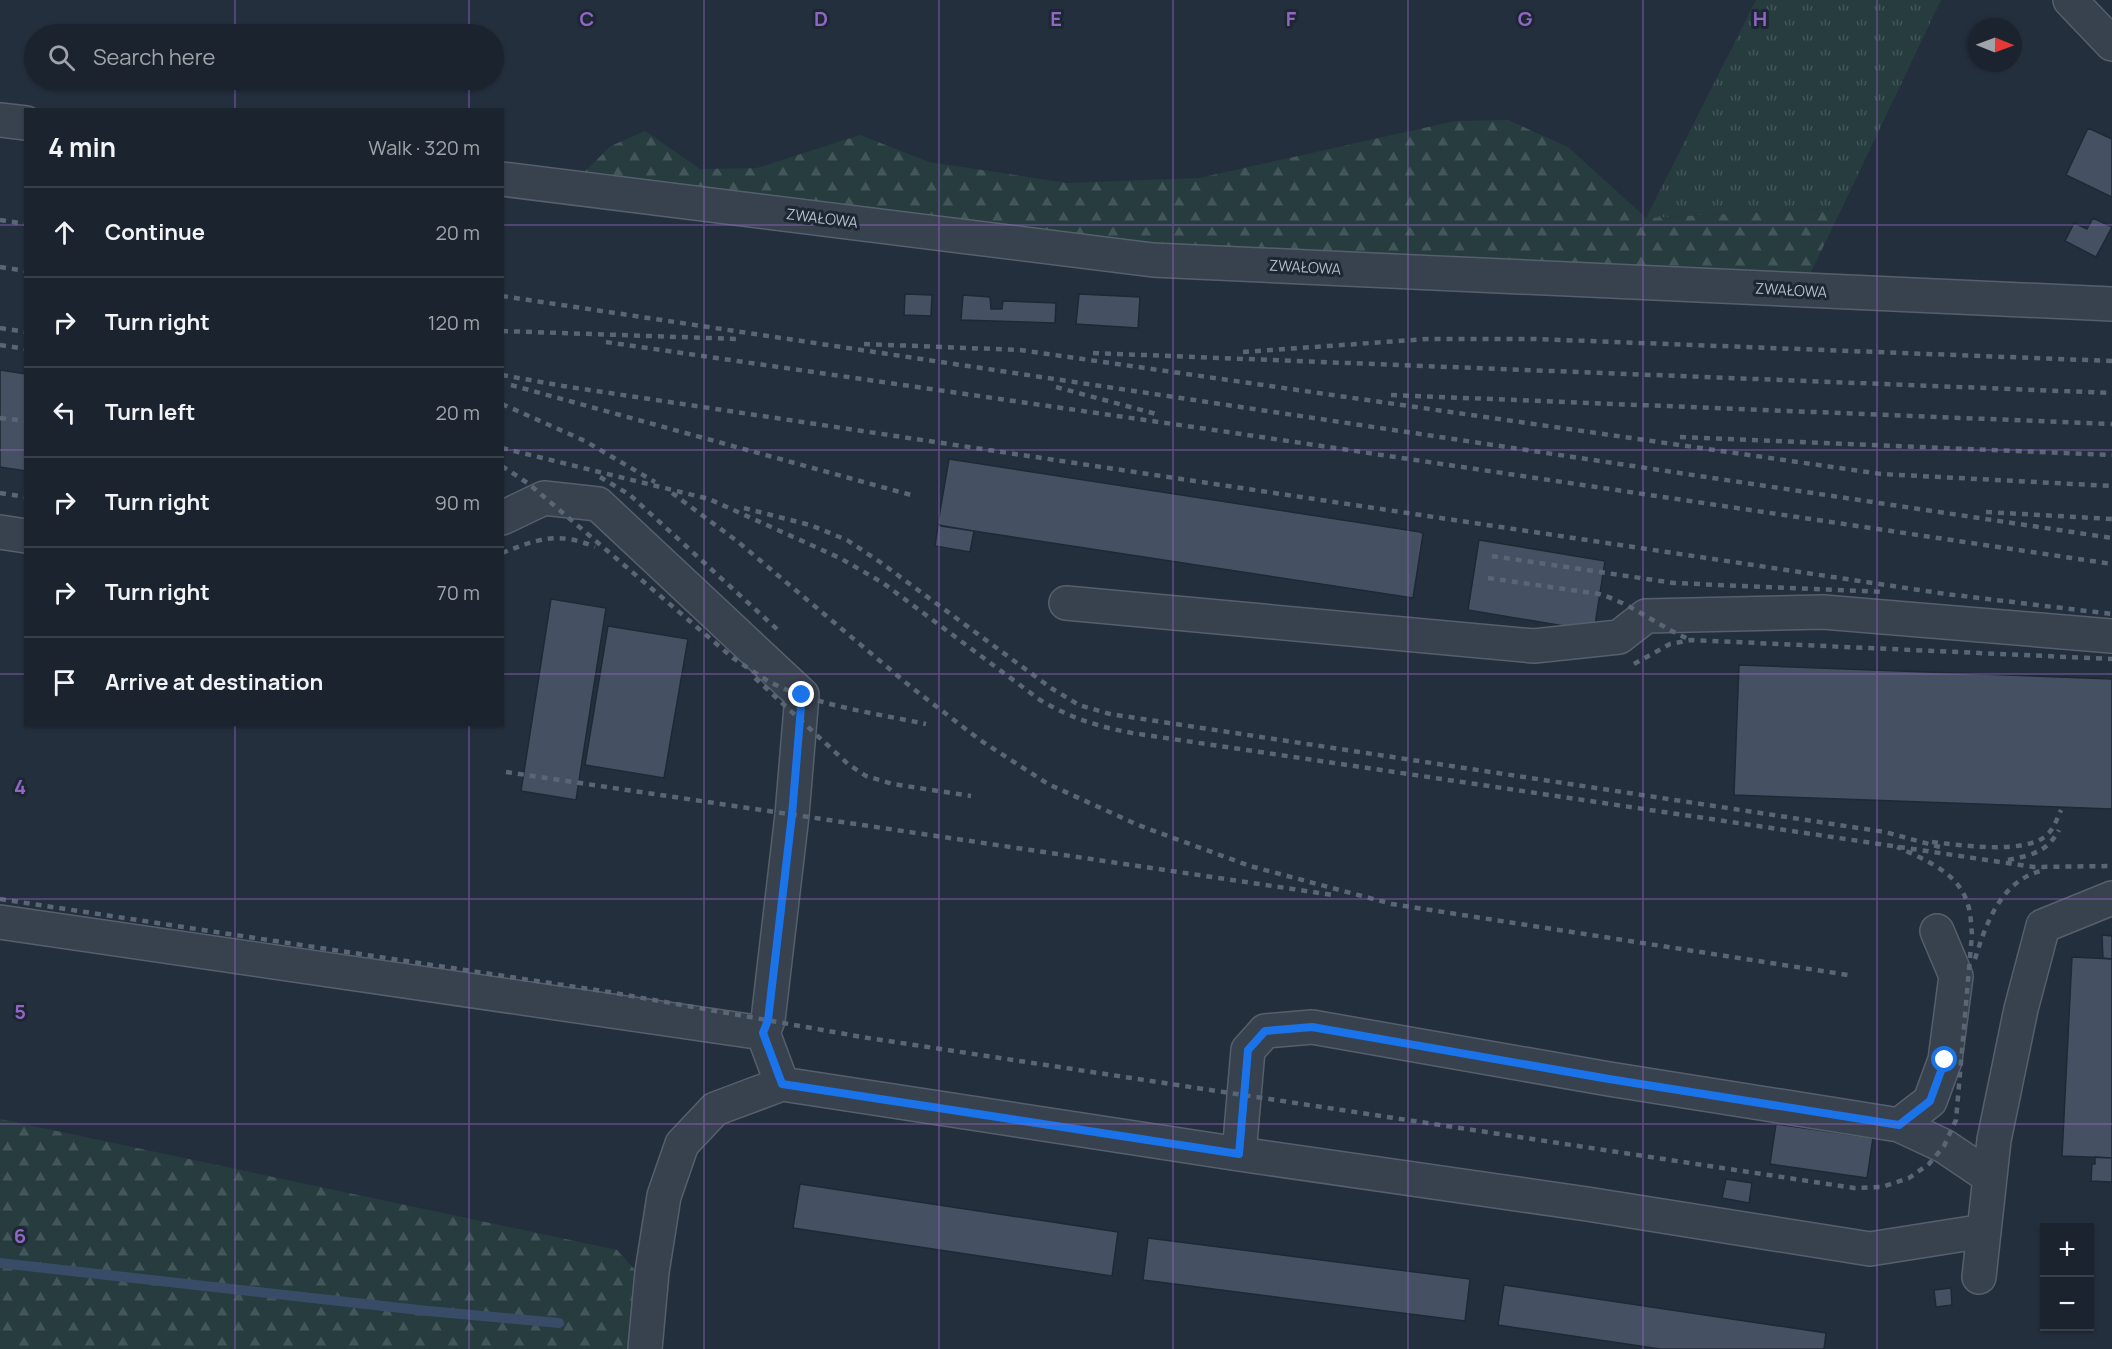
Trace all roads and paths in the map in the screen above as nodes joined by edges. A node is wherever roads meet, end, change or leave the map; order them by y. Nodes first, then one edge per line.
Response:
1 (2070, 0) edge
2 (2112, 44) edge
3 (0, 120) edge
4 (24, 123) edge
5 (504, 178) edge
6 (2112, 304) edge
7 (504, 517) edge
8 (0, 532) edge
9 (24, 536) edge
10 (1066, 603) dead end
11 (2112, 636) edge
12 (2112, 898) edge
13 (0, 921) edge
14 (1937, 931) dead end
15 (763, 1033) junction
16 (782, 1084) junction
17 (1899, 1125) junction
18 (1239, 1154) junction
19 (1990, 1177) junction
20 (1984, 1231) junction
21 (1979, 1277) dead end
22 (645, 1349) edge

1 - 2 street
3 - 4 street
5 - 6 street, ZWAŁOWA
7 - 15 street
8 - 9 street
10 - 11 street
12 - 19 street
13 - 15 street
14 - 17 street
15 - 16 street
16 - 18 street
16 - 22 street
17 - 18 street
17 - 19 street
18 - 20 street
19 - 20 street
20 - 21 street

